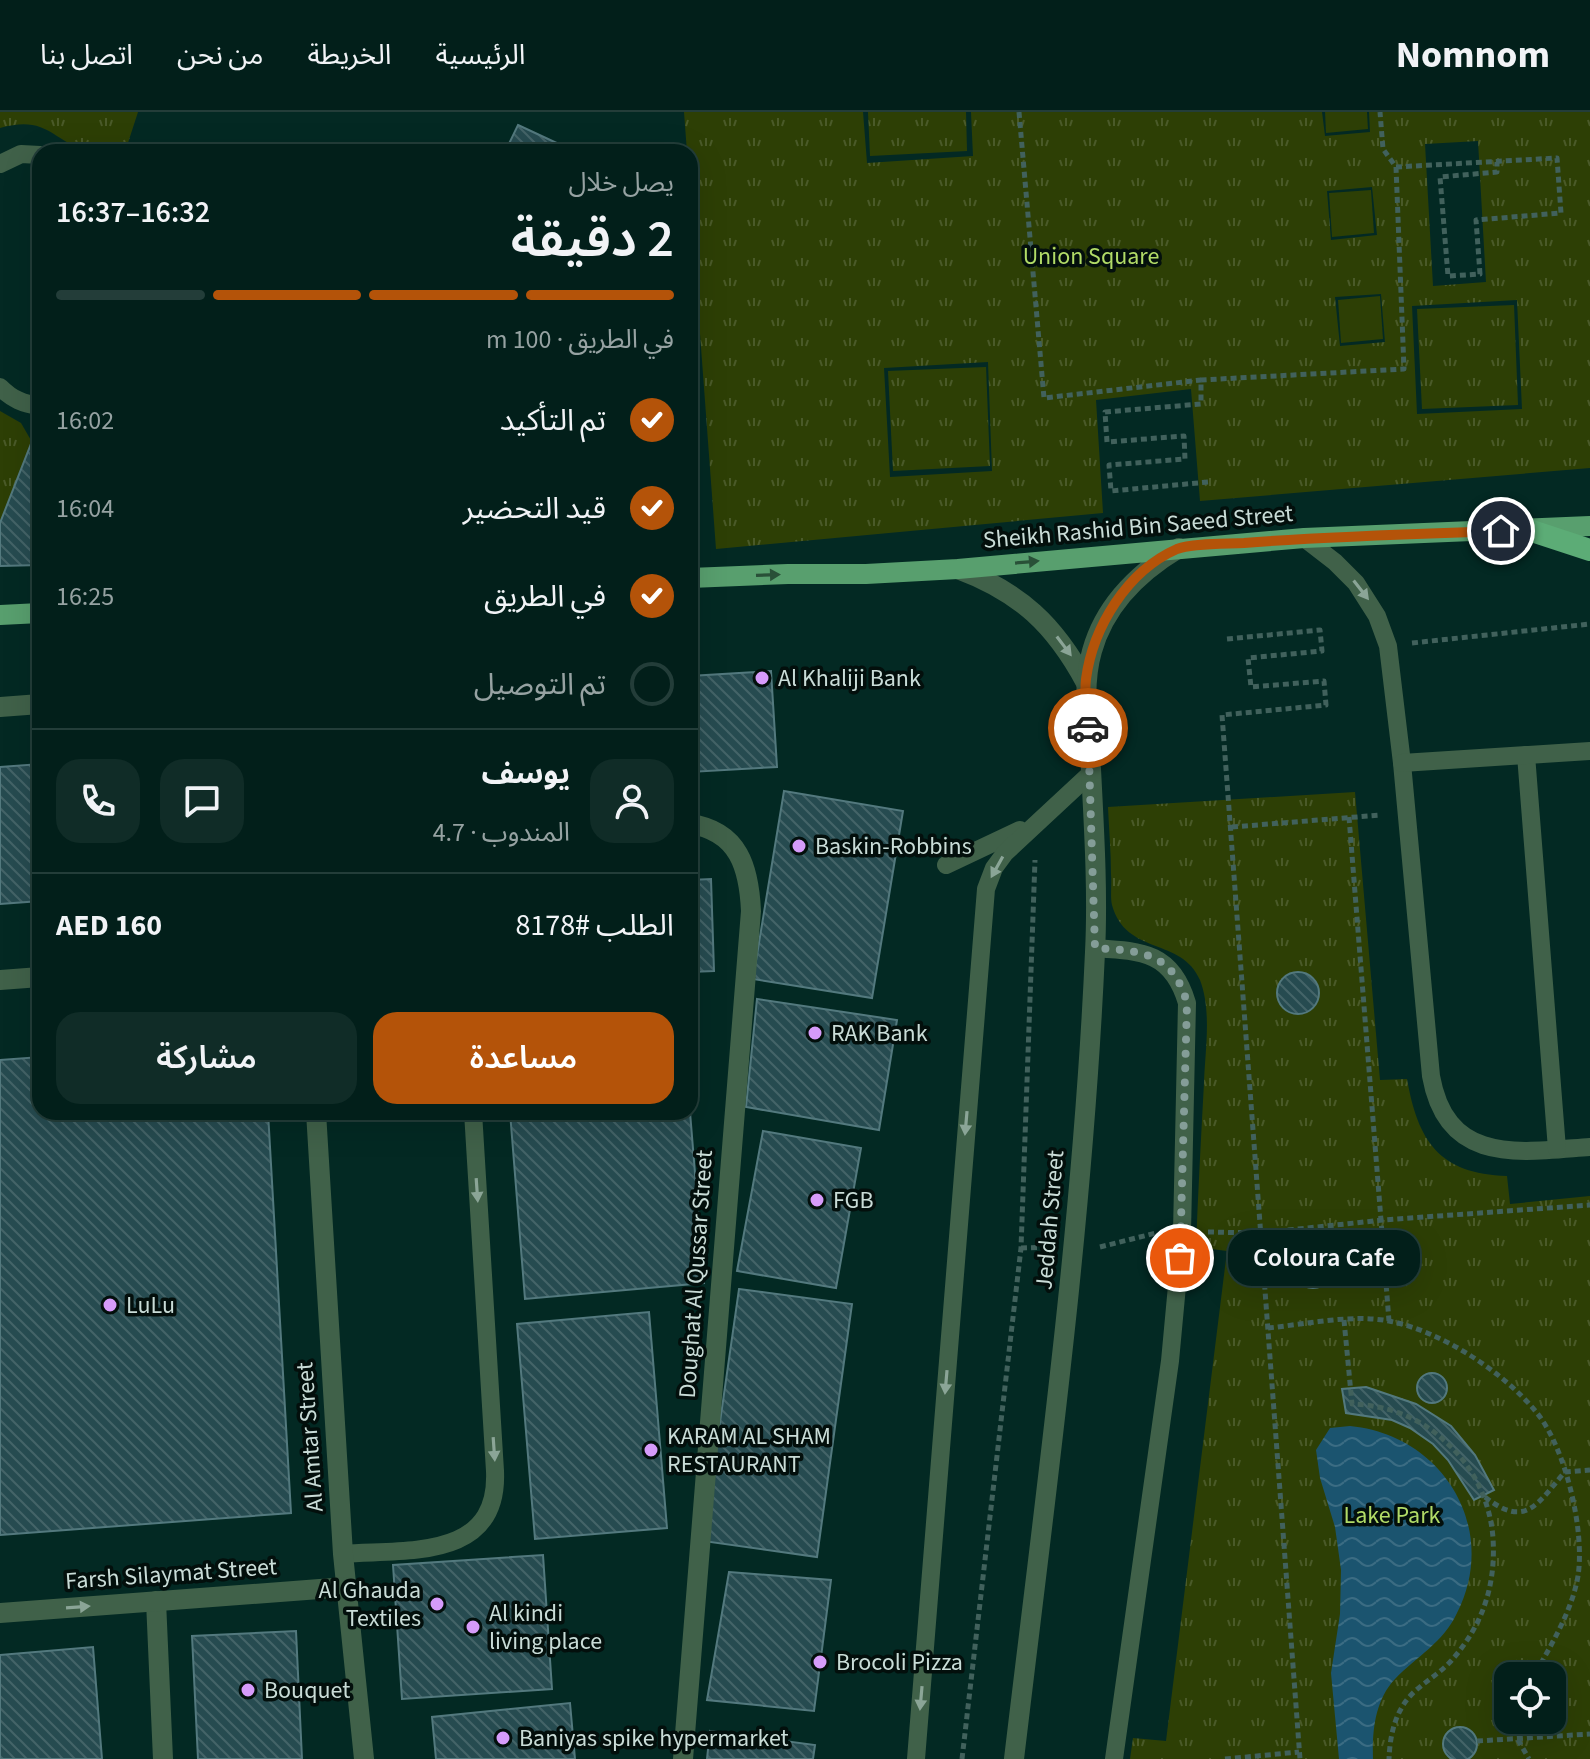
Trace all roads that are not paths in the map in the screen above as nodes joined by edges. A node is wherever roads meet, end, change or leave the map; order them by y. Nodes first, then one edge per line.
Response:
1 (32, 155) edge
2 (0, 164) edge
3 (0, 387) edge
4 (32, 405) edge
5 (1590, 526) edge
6 (1529, 530) junction
7 (1304, 538) junction
8 (1179, 548) junction
9 (1590, 550) edge
10 (958, 569) junction
11 (698, 578) edge
12 (32, 613) edge
13 (0, 615) edge
14 (1086, 683) junction
15 (32, 705) edge
16 (0, 707) edge
17 (1590, 751) edge
18 (1526, 755) junction
19 (1402, 763) junction
20 (1091, 773) junction
21 (1034, 823) junction
22 (698, 827) edge
23 (946, 865) dead end
24 (1095, 948) junction
25 (32, 978) edge
26 (0, 980) edge
27 (316, 1120) edge
28 (473, 1120) edge
29 (1590, 1147) edge
30 (1557, 1149) junction
31 (343, 1554) junction
32 (346, 1587) junction
33 (156, 1601) junction
34 (0, 1613) edge
35 (163, 1759) edge
36 (364, 1759) edge
37 (683, 1759) edge
38 (916, 1759) edge
39 (1014, 1759) edge
40 (1114, 1759) edge

1 - 2 lane
3 - 4 lane
5 - 6 main road, Sheikh Rashid Bin Saeed Street
6 - 7 main road, Sheikh Rashid Bin Saeed Street
6 - 9 highway
7 - 8 main road, Sheikh Rashid Bin Saeed Street
7 -> 19 lane
10 -> 8 main road, Sheikh Rashid Bin Saeed Street
8 - 14 street, Jeddah Street
11 -> 10 main road, Sheikh Rashid Bin Saeed Street
10 -> 14 street, Jeddah Street
12 - 13 main road
14 - 20 street, Jeddah Street
15 - 16 street
17 - 18 lane
18 - 19 lane
18 - 30 lane
19 - 30 lane
20 - 21 lane
20 - 24 street, Jeddah Street
21 - 23 lane
21 -> 38 lane
22 - 37 street, Doughat Al Qussar Street
24 - 39 street, Jeddah Street
24 - 40 lane
25 - 26 street
27 - 31 street, Al Amtar Street
28 -> 31 lane
29 - 30 lane
31 - 32 street, Al Amtar Street
32 - 33 street, Farsh Silaymat Street
32 - 36 street, Al Amtar Street
34 -> 33 street, Farsh Silaymat Street
33 - 35 street

